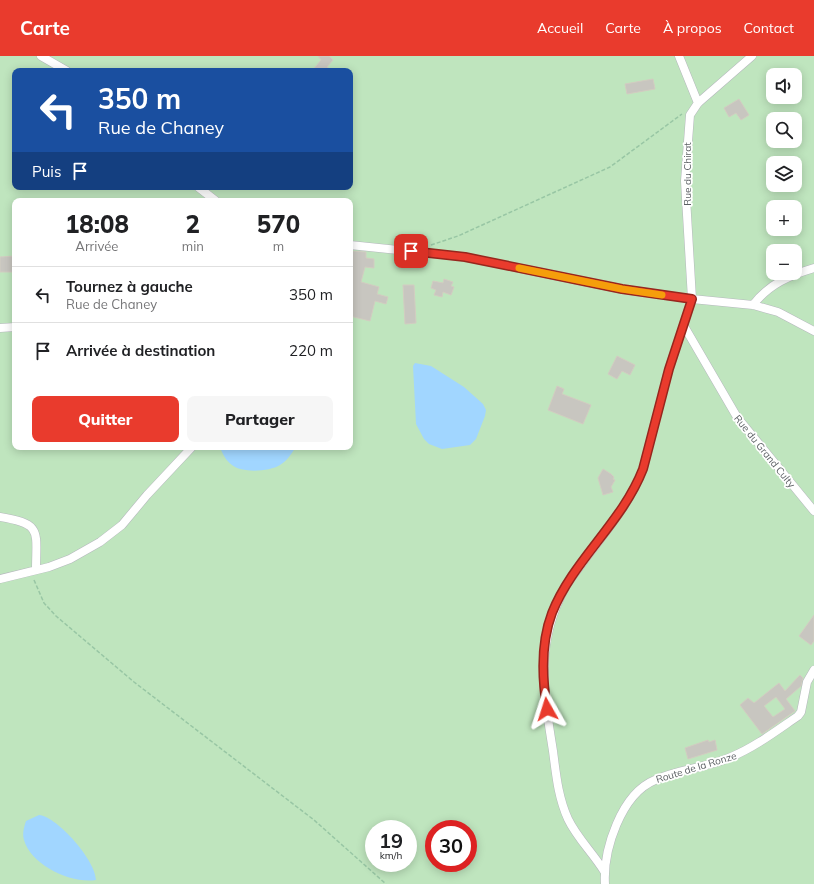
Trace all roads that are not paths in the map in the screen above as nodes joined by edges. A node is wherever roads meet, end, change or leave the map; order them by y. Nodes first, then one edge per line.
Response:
1 (41, 56) edge
2 (679, 56) edge
3 (752, 56) edge
4 (62, 68) edge
5 (698, 103) junction
6 (202, 190) edge
7 (212, 198) edge
8 (353, 245) edge
9 (814, 268) edge
10 (692, 299) junction
11 (753, 304) junction
12 (684, 326) junction
13 (12, 327) edge
14 (0, 328) edge
15 (814, 330) edge
16 (189, 450) edge
17 (814, 511) edge
18 (0, 517) edge
19 (36, 570) junction
20 (0, 579) edge
21 (814, 670) edge
22 (604, 871) junction
23 (605, 884) edge

1 - 4 street
2 - 5 street
3 - 5 street
5 - 10 street, Rue du Chirat
6 - 7 street
8 - 10 street
9 - 11 street
10 - 11 street
10 - 12 street, Rue du Chirat
11 - 15 street
12 - 17 street, Rue du Grand Culty
12 - 22 street, Rue du Chirat
13 - 14 street
16 - 19 street
18 - 19 street
19 - 20 street
21 - 22 street, Route de la Ronze
22 - 23 street, Route de la Ronze

